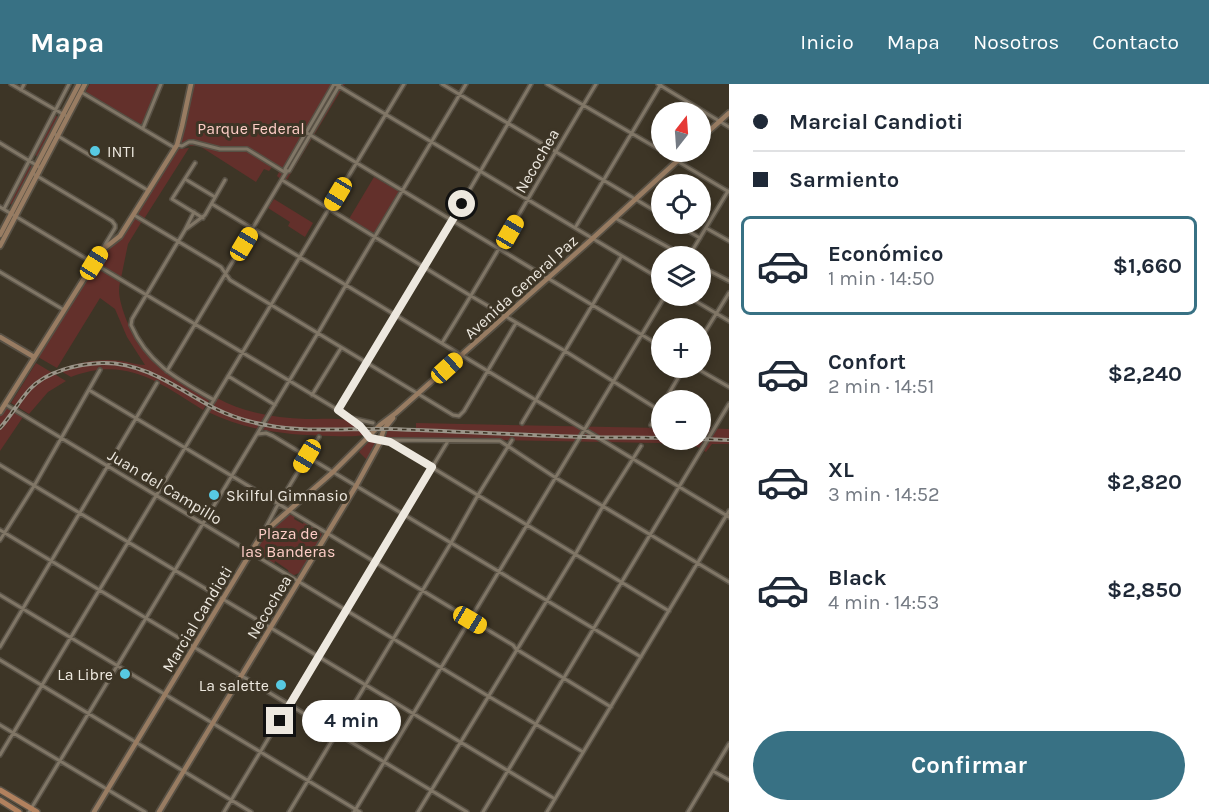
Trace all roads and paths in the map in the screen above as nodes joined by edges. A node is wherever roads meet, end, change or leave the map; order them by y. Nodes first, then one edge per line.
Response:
1 (11, 84) edge
2 (24, 84) edge
3 (69, 84) edge
4 (85, 84) edge
5 (161, 84) edge
6 (190, 84) edge
7 (404, 84) edge
8 (442, 84) edge
9 (466, 84) edge
10 (531, 84) edge
11 (547, 84) edge
12 (596, 84) edge
13 (660, 84) edge
14 (337, 85) edge
15 (78, 88) edge
16 (21, 90) junction
17 (460, 95) junction
18 (583, 106) junction
19 (55, 110) junction
20 (729, 113) edge
21 (386, 115) junction
22 (65, 116) junction
23 (720, 122) junction
24 (507, 124) junction
25 (729, 127) edge
26 (143, 128) junction
27 (711, 130) edge
28 (632, 133) junction
29 (56, 134) junction
30 (308, 134) junction
31 (431, 142) junction
32 (0, 143) edge
33 (651, 144) edge
34 (176, 146) junction
35 (555, 152) junction
36 (29, 161) junction
37 (195, 162) dead end
38 (676, 162) edge
39 (679, 162) edge
40 (357, 163) junction
41 (39, 166) junction
42 (286, 172) junction
43 (480, 172) junction
44 (35, 175) junction
45 (185, 179) junction
46 (225, 180) dead end
47 (282, 180) junction
48 (603, 181) junction
49 (403, 190) junction
50 (149, 191) junction
51 (729, 191) edge
52 (215, 197) junction
53 (636, 200) junction
54 (528, 201) junction
55 (212, 204) junction
56 (2, 208) edge
57 (651, 209) edge
58 (329, 210) junction
59 (194, 212) junction
60 (14, 215) junction
61 (134, 215) junction
62 (203, 218) junction
63 (615, 218) junction
64 (452, 220) junction
65 (711, 220) edge
66 (575, 228) junction
67 (253, 229) junction
68 (185, 230) junction
69 (711, 231) edge
70 (693, 234) edge
71 (702, 234) edge
72 (0, 235) edge
73 (374, 237) junction
74 (700, 238) junction
75 (592, 239) junction
76 (178, 241) junction
77 (729, 241) edge
78 (0, 246) edge
79 (666, 246) edge
80 (695, 246) edge
81 (500, 248) junction
82 (102, 250) junction
83 (621, 256) junction
84 (300, 257) junction
85 (94, 263) junction
86 (424, 267) junction
87 (0, 272) edge
88 (711, 272) edge
89 (226, 274) junction
90 (651, 274) edge
91 (548, 278) junction
92 (729, 281) edge
93 (346, 285) junction
94 (729, 293) edge
95 (147, 295) junction
96 (471, 296) junction
97 (593, 304) junction
98 (271, 305) junction
99 (659, 306) edge
100 (705, 306) edge
101 (64, 310) junction
102 (717, 313) junction
103 (394, 314) junction
104 (505, 317) junction
105 (729, 321) edge
106 (516, 323) junction
107 (711, 323) edge
108 (194, 324) junction
109 (318, 333) junction
110 (642, 334) junction
111 (0, 336) edge
112 (651, 339) edge
113 (442, 343) junction
114 (341, 348) junction
115 (565, 351) junction
116 (242, 353) junction
117 (462, 355) junction
118 (34, 357) junction
119 (365, 362) junction
120 (100, 369) dead end
121 (166, 371) junction
122 (488, 371) junction
123 (228, 376) junction
124 (711, 377) edge
125 (289, 381) junction
126 (613, 382) junction
127 (157, 383) dead end
128 (729, 387) edge
129 (89, 390) junction
130 (418, 394) junction
131 (312, 395) junction
132 (214, 400) junction
133 (536, 400) junction
134 (2, 403) edge
135 (651, 404) edge
136 (729, 404) edge
137 (275, 405) junction
138 (338, 410) junction
139 (0, 412) edge
140 (396, 413) junction
141 (349, 418) junction
142 (137, 419) junction
143 (373, 423) dead end
144 (522, 423) dead end
145 (584, 430) junction
146 (257, 434) junction
147 (319, 437) dead end
148 (369, 437) junction
149 (61, 438) junction
150 (382, 440) junction
151 (512, 440) dead end
152 (448, 441) junction
153 (508, 446) junction
154 (641, 446) dead end
155 (185, 448) junction
156 (307, 456) junction
157 (633, 459) junction
158 (0, 465) edge
159 (108, 466) junction
160 (432, 467) junction
161 (333, 472) junction
162 (232, 476) junction
163 (556, 478) junction
164 (34, 486) junction
165 (356, 486) junction
166 (679, 487) junction
167 (156, 495) junction
168 (478, 495) junction
169 (278, 504) junction
170 (603, 506) junction
171 (289, 510) junction
172 (729, 511) edge
173 (80, 514) junction
174 (403, 514) junction
175 (728, 516) edge
176 (203, 523) junction
177 (527, 525) junction
178 (2, 532) edge
179 (262, 534) junction
180 (327, 534) junction
181 (651, 534) junction
182 (0, 540) edge
183 (128, 542) junction
184 (451, 543) junction
185 (251, 552) junction
186 (576, 554) junction
187 (51, 562) junction
188 (375, 562) junction
189 (698, 563) junction
190 (176, 570) junction
191 (498, 572) junction
192 (298, 581) junction
193 (622, 582) junction
194 (729, 582) edge
195 (422, 590) junction
196 (99, 591) junction
197 (0, 595) edge
198 (223, 600) junction
199 (546, 601) junction
200 (23, 609) junction
201 (346, 610) junction
202 (669, 610) junction
203 (146, 619) junction
204 (470, 620) junction
205 (270, 628) junction
206 (594, 629) junction
207 (71, 638) junction
208 (393, 639) junction
209 (0, 647) edge
210 (194, 647) junction
211 (516, 650) junction
212 (317, 657) junction
213 (641, 657) junction
214 (0, 660) edge
215 (118, 666) junction
216 (441, 667) junction
217 (241, 675) junction
218 (564, 678) junction
219 (42, 685) junction
220 (366, 686) junction
221 (166, 694) junction
222 (488, 696) junction
223 (289, 705) junction
224 (611, 706) junction
225 (89, 713) junction
226 (413, 714) junction
227 (213, 723) junction
228 (0, 724) edge
229 (536, 724) junction
230 (13, 733) junction
231 (336, 733) junction
232 (137, 742) junction
233 (461, 743) junction
234 (729, 744) edge
235 (261, 752) junction
236 (584, 752) junction
237 (0, 754) edge
238 (60, 761) junction
239 (384, 762) junction
240 (184, 771) junction
241 (507, 771) junction
242 (713, 771) junction
243 (308, 780) junction
244 (729, 780) edge
245 (0, 790) edge
246 (108, 790) junction
247 (431, 790) junction
248 (0, 800) edge
249 (232, 800) junction
250 (555, 800) junction
251 (32, 811) edge
252 (356, 811) edge
253 (19, 812) edge
254 (94, 812) edge
255 (145, 812) edge
256 (159, 812) edge
257 (224, 812) edge
258 (252, 812) edge
259 (289, 812) edge
260 (418, 812) edge
261 (467, 812) edge
262 (483, 812) edge
263 (547, 812) edge
264 (688, 812) edge

1 - 16 street
2 - 16 street
3 - 19 street
4 - 15 main road
5 - 26 street
6 - 34 main road
7 - 21 street
8 - 17 street
9 - 17 street
10 - 24 street
11 - 18 street
12 - 18 street, Necochea
13 - 23 street
13 - 28 street
14 - 21 street
14 - 30 street
15 - 22 main road
15 - 26 street
16 - 19 street
17 - 24 street
17 - 31 street
18 - 28 street
18 - 35 street, Necochea
19 - 22 street
19 - 36 street
20 - 23 main road
21 - 31 street
21 - 40 street
22 - 29 main road
23 - 25 street
23 - 27 main road
24 - 35 street
24 - 43 street
26 - 34 street
28 - 33 street
28 - 48 street
29 - 41 main road
29 - 50 street
30 - 40 street
30 - 42 street
31 - 43 street
31 - 49 street
32 - 36 street
34 - 42 street
34 - 50 main road
35 - 48 street
35 - 54 street, Necochea
36 - 41 street
36 - 56 street
37 - 45 street
38 - 53 main road, Avenida General Paz
39 - 51 street
40 - 49 street
40 - 58 street
41 - 44 main road
42 - 47 street
43 - 54 street
43 - 64 street
44 - 60 main road
44 - 82 street
45 - 52 street
45 - 59 street
46 - 52 street
47 - 58 street
47 - 67 street
48 - 53 street
48 - 66 street
49 - 64 street
49 - 73 street
50 - 61 main road
51 - 65 street
52 - 55 street
53 - 57 street
53 - 63 main road, Avenida General Paz
54 - 66 street
54 - 81 street, Necochea
55 - 62 street
55 - 67 street
56 - 60 street
58 - 73 street
58 - 84 street
59 - 62 street
59 - 68 street
60 - 72 main road
60 - 78 main road
60 - 85 street
61 - 76 street
61 - 82 main road
62 - 68 street
63 - 75 main road, Avenida General Paz
63 - 79 street
64 - 81 street
64 - 86 street
66 - 75 street
67 - 84 street
67 - 89 street
68 - 76 street
69 - 77 street
70 - 74 street
71 - 74 street
73 - 86 street
73 - 93 street
74 - 80 street
75 - 83 street
75 - 91 main road, Avenida General Paz
76 - 89 street
76 - 95 street
81 - 91 street
81 - 96 street, Necochea
82 - 85 main road
83 - 90 street
83 - 97 street
84 - 93 street
84 - 98 street
85 - 95 street
85 - 101 main road
86 - 96 street
86 - 103 street
87 - 101 street
88 - 92 street
89 - 98 street
89 - 108 street
91 - 97 street
91 - 104 main road, Avenida General Paz
93 - 103 street
93 - 109 street
94 - 102 street
95 - 108 street
95 - 121 street
96 - 104 street
96 - 113 street, Necochea
97 - 110 street
97 - 115 street
98 - 109 street
98 - 116 street
99 - 110 street
100 - 102 street
101 - 118 main road
102 - 105 street
102 - 107 street
103 - 113 street
103 - 119 street
104 - 106 street
104 - 117 main road, Avenida General Paz
106 - 115 street
106 - 122 street
108 - 116 street
108 - 121 street
109 - 114 street
109 - 125 street
110 - 112 street
110 - 126 street
111 - 118 main road
113 - 117 street
114 - 119 street
114 - 131 street
115 - 126 street
115 - 133 street
116 - 123 street
116 - 125 street
117 - 122 street
117 - 130 main road, Avenida General Paz
118 - 134 main road
119 - 130 street
119 - 138 street
120 - 129 street
121 - 132 street
122 - 130 street
122 - 133 street
123 - 132 street
123 - 137 street
124 - 128 street
125 - 131 street
125 - 137 street
126 - 135 street
126 - 145 street
127 - 142 street
129 - 142 street
129 - 149 street
130 - 140 main road, Avenida General Paz
131 - 138 street
132 - 155 street
133 - 144 street
133 - 145 street
134 - 139 main road
134 - 149 street, Juan del Campillo
136 - 166 street
137 - 146 street
138 - 141 street
140 - 148 main road, Avenida General Paz
140 - 150 main road, Necochea
141 - 143 street
141 - 148 street
142 - 155 street
142 - 159 street
145 - 157 street
145 - 163 street
146 - 156 street
146 - 162 street
147 - 156 street, Marcial Candioti
148 - 150 street
148 - 161 main road, Avenida General Paz
149 - 159 street, Juan del Campillo
149 - 164 street
150 - 152 street
150 - 160 street
150 - 165 main road, Necochea
151 - 153 street
152 - 153 street
152 - 160 street
153 - 163 street
153 - 168 street
154 - 157 street
155 - 162 street
155 - 167 street
156 - 161 street
156 - 169 street, Marcial Candioti
157 - 166 street
157 - 170 street
158 - 164 street
159 - 167 street, Juan del Campillo
159 - 173 street
160 - 168 street
160 - 174 street
161 - 165 street
161 - 171 main road, Avenida General Paz
162 - 169 street
162 - 176 street
163 - 170 street
163 - 177 street
164 - 173 street
164 - 178 street
165 - 174 street
165 - 180 main road, Necochea
166 - 175 street
166 - 181 street
167 - 176 street, Juan del Campillo
167 - 183 street
168 - 177 street
168 - 184 street
169 - 171 street
169 - 179 street, Marcial Candioti
170 - 181 street
170 - 186 street
171 - 179 main road, Avenida General Paz
171 - 180 street
172 - 175 street
173 - 183 street
173 - 187 street
174 - 184 street
174 - 188 street
175 - 189 street
176 - 185 street, Juan del Campillo
176 - 190 street
177 - 186 street
177 - 191 street
178 - 182 street
178 - 187 street
179 - 185 main road, Marcial Candioti
180 - 188 street
180 - 192 main road, Necochea
181 - 189 street
181 - 193 street
183 - 190 street
183 - 196 street
184 - 191 street
184 - 195 street
185 - 192 street, Juan del Campillo
185 - 198 main road, Marcial Candioti
186 - 193 street
186 - 199 street
187 - 196 street
187 - 200 street
188 - 195 street
188 - 201 street
189 - 194 street
189 - 202 street
190 - 198 street
190 - 203 street
191 - 199 street
191 - 204 street
192 - 201 street, Juan del Campillo
192 - 205 main road, Necochea
193 - 202 street
193 - 206 street
195 - 204 street
195 - 208 street
196 - 203 street
196 - 207 street
197 - 200 street
198 - 205 street
198 - 210 main road, Marcial Candioti
199 - 206 street
199 - 211 street
200 - 207 street
200 - 209 street
201 - 208 street, Juan del Campillo
201 - 212 street
202 - 213 street
203 - 210 street
203 - 215 street
204 - 211 street
204 - 216 street
205 - 212 street
205 - 217 main road, Necochea
206 - 213 street
206 - 218 street
207 - 215 street
207 - 219 street
208 - 216 street, Juan del Campillo
208 - 220 street
210 - 217 street
210 - 221 main road, Marcial Candioti
211 - 218 street
211 - 222 street
212 - 220 street
212 - 223 street
213 - 224 street
214 - 219 street
215 - 221 street
215 - 225 street
216 - 222 street, Juan del Campillo
216 - 226 street
217 - 223 street
217 - 227 main road, Necochea
218 - 224 street
218 - 229 street
219 - 225 street
219 - 230 street
220 - 226 street
220 - 231 street
221 - 227 street
221 - 232 main road, Marcial Candioti
222 - 229 street, Juan del Campillo
222 - 233 street
223 - 231 street
223 - 235 street
224 - 236 street
225 - 232 street
225 - 238 street
226 - 233 street
226 - 239 street
227 - 235 street
227 - 240 main road, Necochea
228 - 230 street
229 - 236 street, Juan del Campillo
229 - 241 street
230 - 237 street
230 - 238 street
231 - 239 street
231 - 243 street
232 - 240 street
232 - 246 main road, Marcial Candioti
233 - 241 street
233 - 247 street
234 - 242 street
235 - 243 street
235 - 249 street
236 - 250 street
238 - 246 street
238 - 251 street
239 - 247 street
239 - 252 street
240 - 249 street
240 - 256 main road, Necochea
241 - 250 street
241 - 262 street
242 - 244 street
242 - 264 street
243 - 252 street
243 - 259 street
245 - 251 main road
246 - 254 main road, Marcial Candioti
246 - 255 street
247 - 260 street
247 - 261 street
248 - 253 main road
249 - 257 street
249 - 258 street
250 - 263 street

